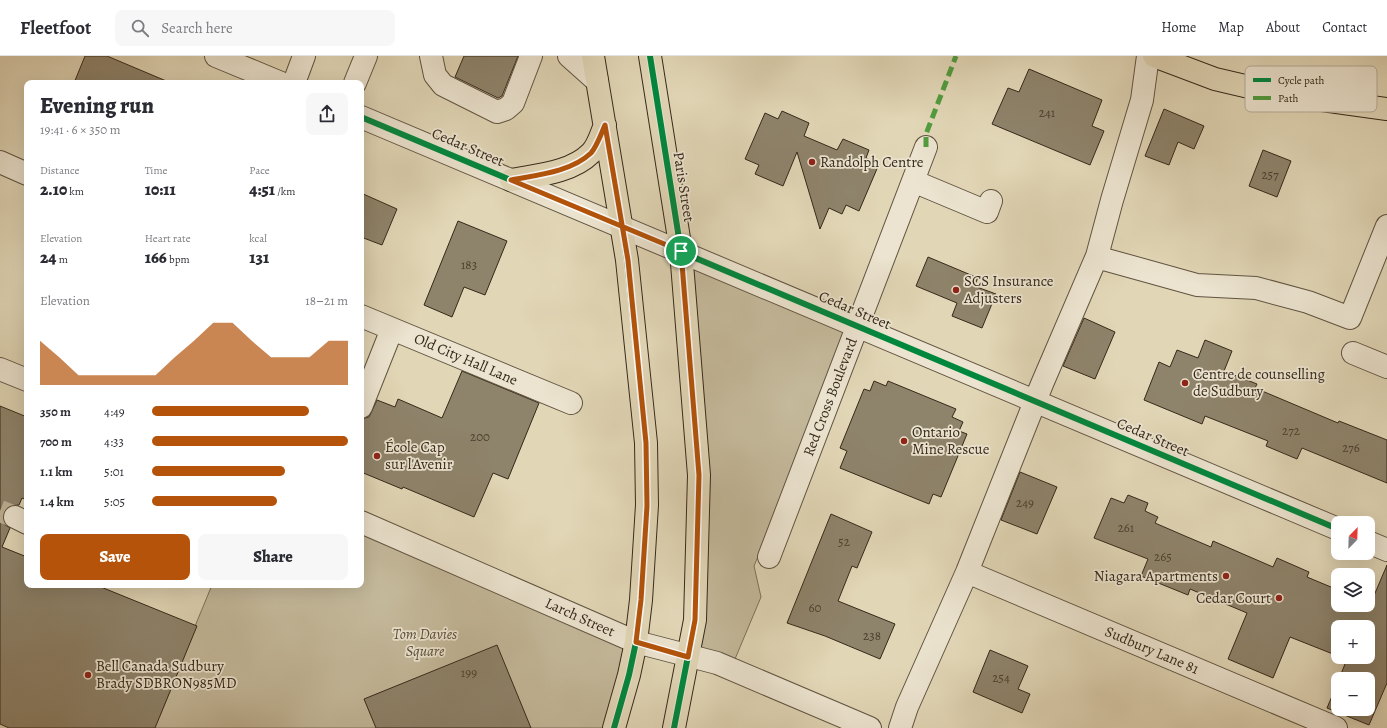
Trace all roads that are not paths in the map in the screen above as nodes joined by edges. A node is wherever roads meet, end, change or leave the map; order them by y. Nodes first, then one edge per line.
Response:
1 (216, 56) edge
2 (304, 56) edge
3 (366, 56) edge
4 (430, 56) edge
5 (531, 56) edge
6 (569, 56) edge
7 (593, 56) edge
8 (650, 56) edge
9 (1148, 56) edge
10 (1154, 56) edge
11 (249, 62) edge
12 (276, 80) edge
13 (295, 80) edge
14 (356, 80) edge
15 (597, 81) junction
16 (1245, 86) edge
17 (1377, 107) edge
18 (1387, 108) edge
19 (364, 118) edge
20 (605, 125) junction
21 (926, 147) dead end
22 (0, 162) edge
23 (24, 173) edge
24 (511, 180) junction
25 (912, 181) junction
26 (991, 201) dead end
27 (622, 226) junction
28 (1387, 226) edge
29 (681, 251) junction
30 (1097, 256) junction
31 (364, 317) edge
32 (858, 326) junction
33 (392, 329) junction
34 (1353, 353) dead end
35 (1387, 366) edge
36 (0, 369) edge
37 (24, 379) edge
38 (364, 399) edge
39 (1036, 400) junction
40 (571, 403) dead end
41 (364, 523) edge
42 (1331, 526) edge
43 (1375, 545) edge
44 (1387, 550) edge
45 (769, 557) dead end
46 (967, 572) junction
47 (636, 642) junction
48 (688, 657) junction
49 (614, 728) edge
50 (674, 728) edge
51 (870, 728) edge
52 (900, 728) edge
53 (1336, 728) edge

1 - 11 street
2 - 13 street
3 - 14 street
4 - 5 street
6 - 15 street
7 - 15 main road
8 - 29 main road, Paris Street
9 - 30 street
10 - 16 main road
11 - 12 street
15 - 20 main road
17 - 18 main road
19 - 24 street, Cedar Street
20 - 24 main road
20 - 27 main road
21 - 25 street, Red Cross Boulevard
22 - 23 street
24 - 27 street, Cedar Street
25 - 26 street
25 - 32 street, Red Cross Boulevard
27 - 29 street, Cedar Street
27 - 47 main road
28 - 30 street
29 - 32 street, Cedar Street
29 - 48 main road, Paris Street
30 - 39 street
31 - 33 street, Old City Hall Lane
32 - 39 street, Cedar Street
32 - 45 street, Red Cross Boulevard
33 - 38 street
33 - 40 street, Old City Hall Lane
34 - 35 street
36 - 37 street
39 - 42 street, Cedar Street
39 - 46 street
41 - 47 street, Larch Street
43 - 44 street
46 - 52 street
46 - 53 street, Sudbury Lane 81
47 - 48 street, Larch Street
47 - 49 main road
48 - 50 main road, Paris Street
48 - 51 street, Larch Street

